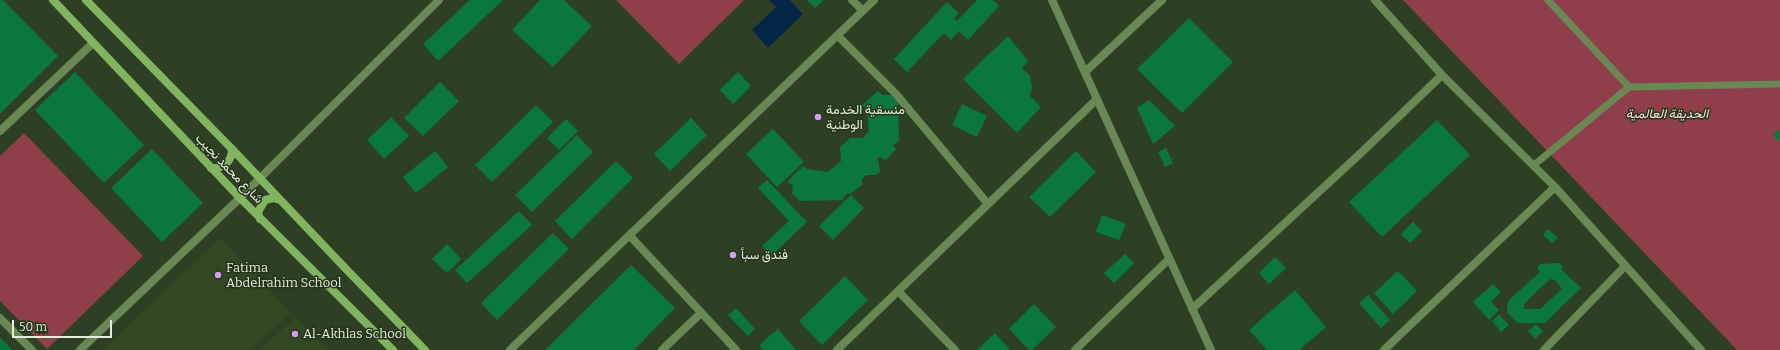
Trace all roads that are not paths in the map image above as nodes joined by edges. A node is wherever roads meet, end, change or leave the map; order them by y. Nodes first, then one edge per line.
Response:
1 (53, 0) edge
2 (86, 0) edge
3 (439, 0) edge
4 (852, 0) edge
5 (874, 0) edge
6 (1052, 0) edge
7 (1162, 0) edge
8 (1374, 0) edge
9 (1548, 0) edge
10 (863, 11) junction
11 (838, 36) junction
12 (93, 43) junction
13 (1085, 72) junction
14 (1442, 75) junction
15 (1780, 84) edge
16 (1630, 87) junction
17 (1096, 99) junction
18 (0, 131) edge
19 (232, 149) junction
20 (1534, 165) junction
21 (211, 168) junction
22 (260, 178) junction
23 (1555, 187) junction
24 (240, 198) junction
25 (280, 200) junction
26 (988, 204) junction
27 (260, 219) junction
28 (630, 236) junction
29 (1169, 259) junction
30 (1626, 266) junction
31 (898, 291) junction
32 (1192, 309) junction
33 (701, 313) junction
34 (0, 318) edge
35 (32, 350) edge
36 (80, 350) edge
37 (393, 350) edge
38 (425, 350) edge
39 (510, 350) edge
40 (662, 350) edge
41 (736, 350) edge
42 (837, 350) edge
43 (955, 350) edge
44 (1075, 350) edge
45 (1211, 350) edge
46 (1384, 350) edge
47 (1544, 350) edge
48 (1701, 350) edge

1 - 12 main road, شارع محمد نجيب
2 - 19 main road, شارع محمد نجيب
3 - 22 street
4 - 10 street
5 - 10 street
6 - 13 street
7 - 13 street
8 - 14 street
9 - 16 lane
10 - 11 street
11 - 26 street
11 - 28 street
12 - 18 street
12 - 21 main road, شارع محمد نجيب
13 - 17 street
14 - 20 street
14 - 32 street
15 - 16 lane
16 - 20 lane
17 - 26 street
17 - 29 street
19 - 21 main road
19 - 22 main road, شارع محمد نجيب
20 - 23 street
21 - 24 main road, شارع محمد نجيب
22 - 24 street
22 - 25 main road, شارع محمد نجيب
23 - 30 street
23 - 46 street
24 - 27 main road, شارع محمد نجيب
24 - 36 street
25 - 27 main road
25 - 38 main road, شارع محمد نجيب
26 - 31 street
27 - 37 main road, شارع محمد نجيب
28 - 33 street
28 - 39 street
29 - 32 street
29 - 44 street
30 - 47 street
30 - 48 street
31 - 42 street
31 - 43 street
32 - 45 street
33 - 40 street
33 - 41 street
34 - 35 street

